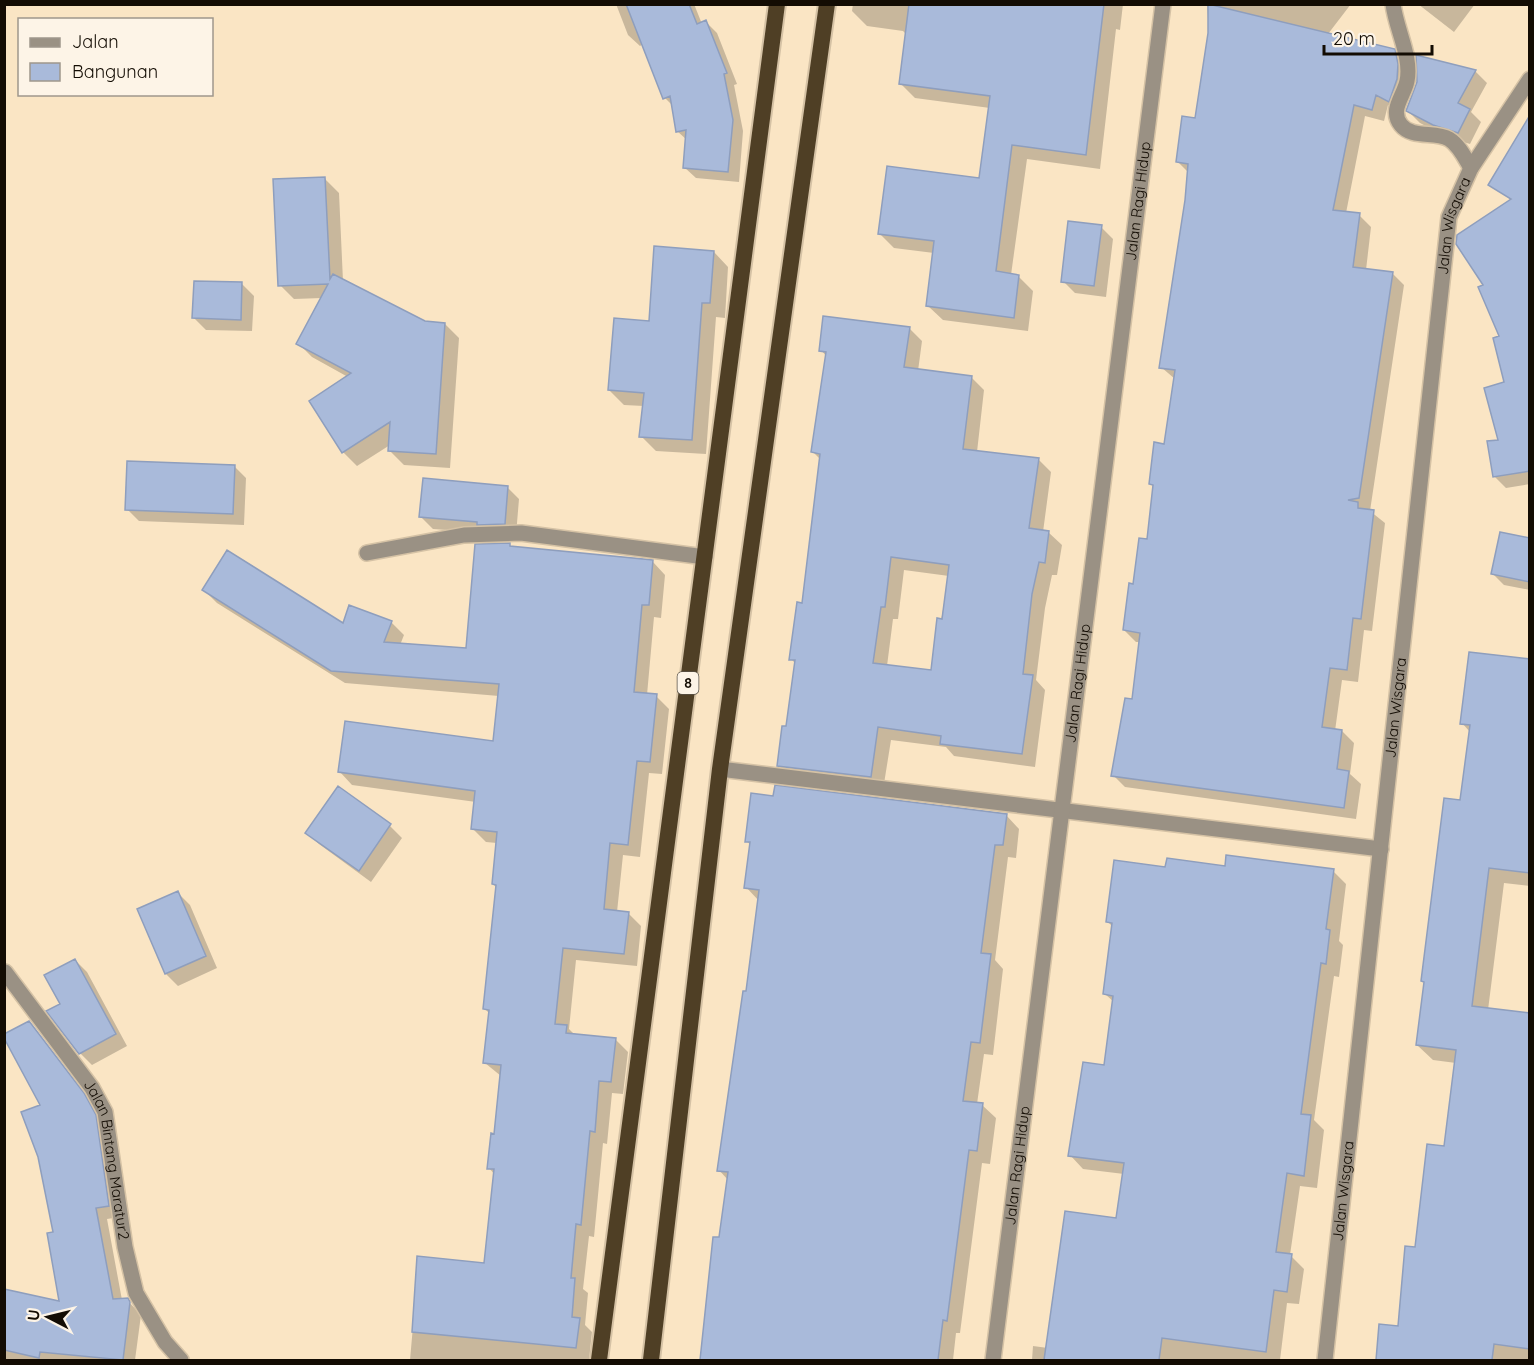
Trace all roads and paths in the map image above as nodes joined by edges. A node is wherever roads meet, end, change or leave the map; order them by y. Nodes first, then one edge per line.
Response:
1 (777, 4) edge
2 (827, 4) edge
3 (1163, 4) edge
4 (1393, 4) edge
5 (1530, 79) edge
6 (1471, 168) junction
7 (367, 553) dead end
8 (705, 557) junction
9 (720, 770) junction
10 (1062, 809) junction
11 (1381, 849) junction
12 (5, 972) edge
13 (181, 1360) edge
14 (599, 1360) edge
15 (651, 1360) edge
16 (993, 1360) edge
17 (1325, 1360) edge

1 - 8 highway, 8
2 - 9 highway
3 - 10 street, Jalan Ragi Hidup
4 - 6 street
5 - 6 street, Jalan Wisgara
6 - 11 street, Jalan Wisgara
7 - 8 street
8 - 14 highway, 8
9 - 10 street
9 - 15 highway
10 - 11 street
10 - 16 street, Jalan Ragi Hidup
11 - 17 street, Jalan Wisgara
12 - 13 street, Jalan Bintang Maratur2

